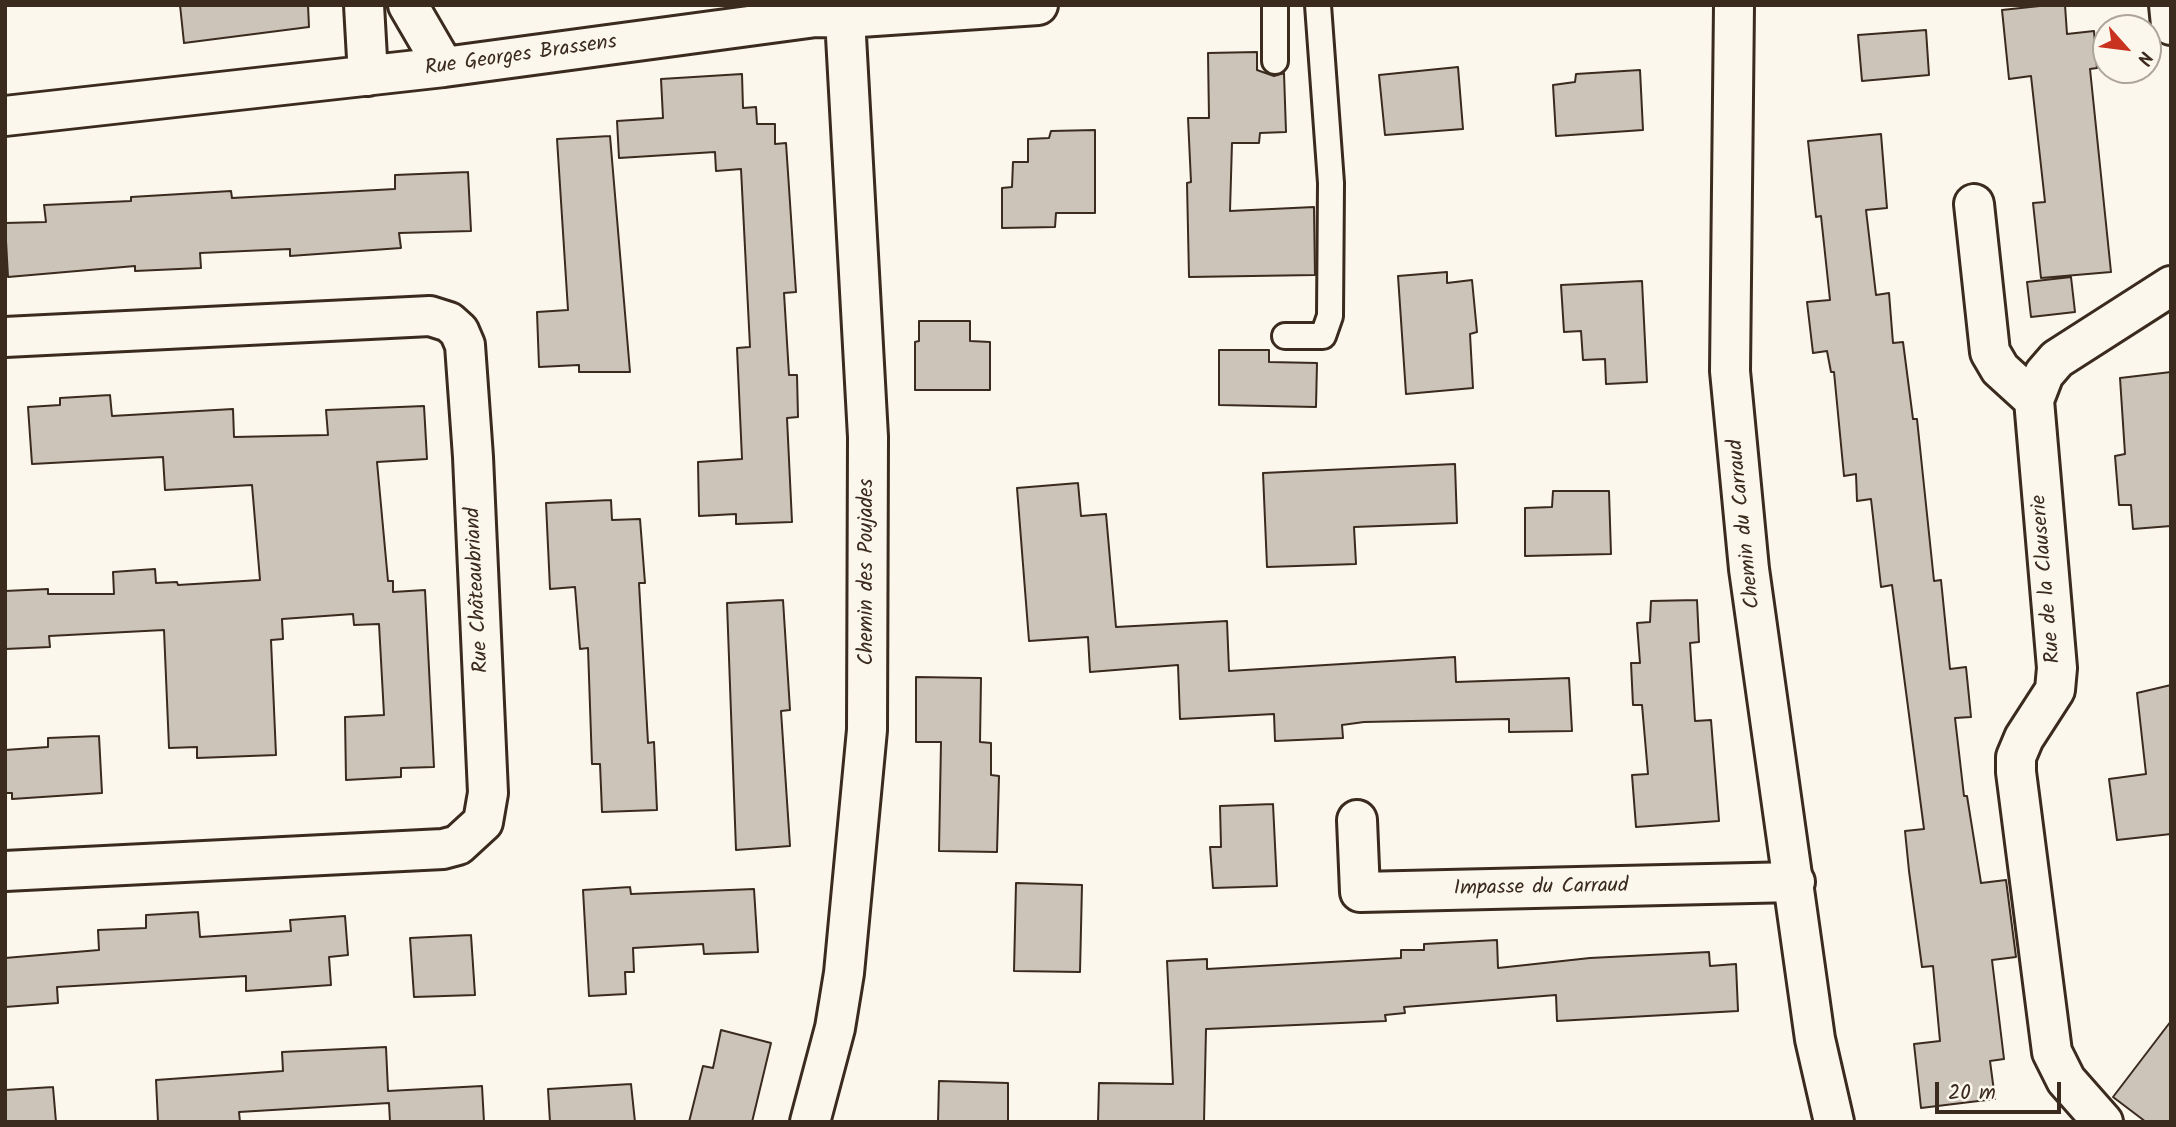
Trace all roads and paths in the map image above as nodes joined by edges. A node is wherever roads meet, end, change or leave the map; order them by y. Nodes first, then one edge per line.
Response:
1 (364, 5) edge
2 (408, 5) edge
3 (1038, 5) edge
4 (1275, 5) edge
5 (1318, 5) edge
6 (1734, 5) edge
7 (2169, 5) edge
8 (845, 18) junction
9 (2171, 25) edge
10 (1275, 61) dead end
11 (444, 67) junction
12 (368, 76) junction
13 (5, 116) edge
14 (1974, 204) dead end
15 (2171, 286) edge
16 (1285, 336) dead end
17 (5, 337) edge
18 (2034, 400) junction
19 (1357, 820) dead end
20 (5, 872) edge
21 (1795, 882) junction
22 (1815, 1039) junction
23 (810, 1122) edge
24 (1818, 1122) edge
25 (1834, 1122) edge
26 (2103, 1122) edge

1 - 12 street
2 - 11 street
3 - 8 street, Rue Georges Brassens
4 - 10 lane
5 - 16 lane
6 - 21 street, Chemin du Carraud
7 - 9 street
8 - 11 street, Rue Georges Brassens
8 - 23 street, Chemin des Poujades
11 - 12 street, Rue Georges Brassens
12 - 13 street, Rue Georges Brassens
14 - 18 street
15 - 18 street
17 - 20 street, Rue Châteaubriand
18 - 26 street, Rue de la Clauserie
19 - 21 street, Impasse du Carraud
21 - 22 street, Chemin du Carraud
22 - 24 street, Chemin du Carraud
22 - 25 street, Chemin du Carraud

